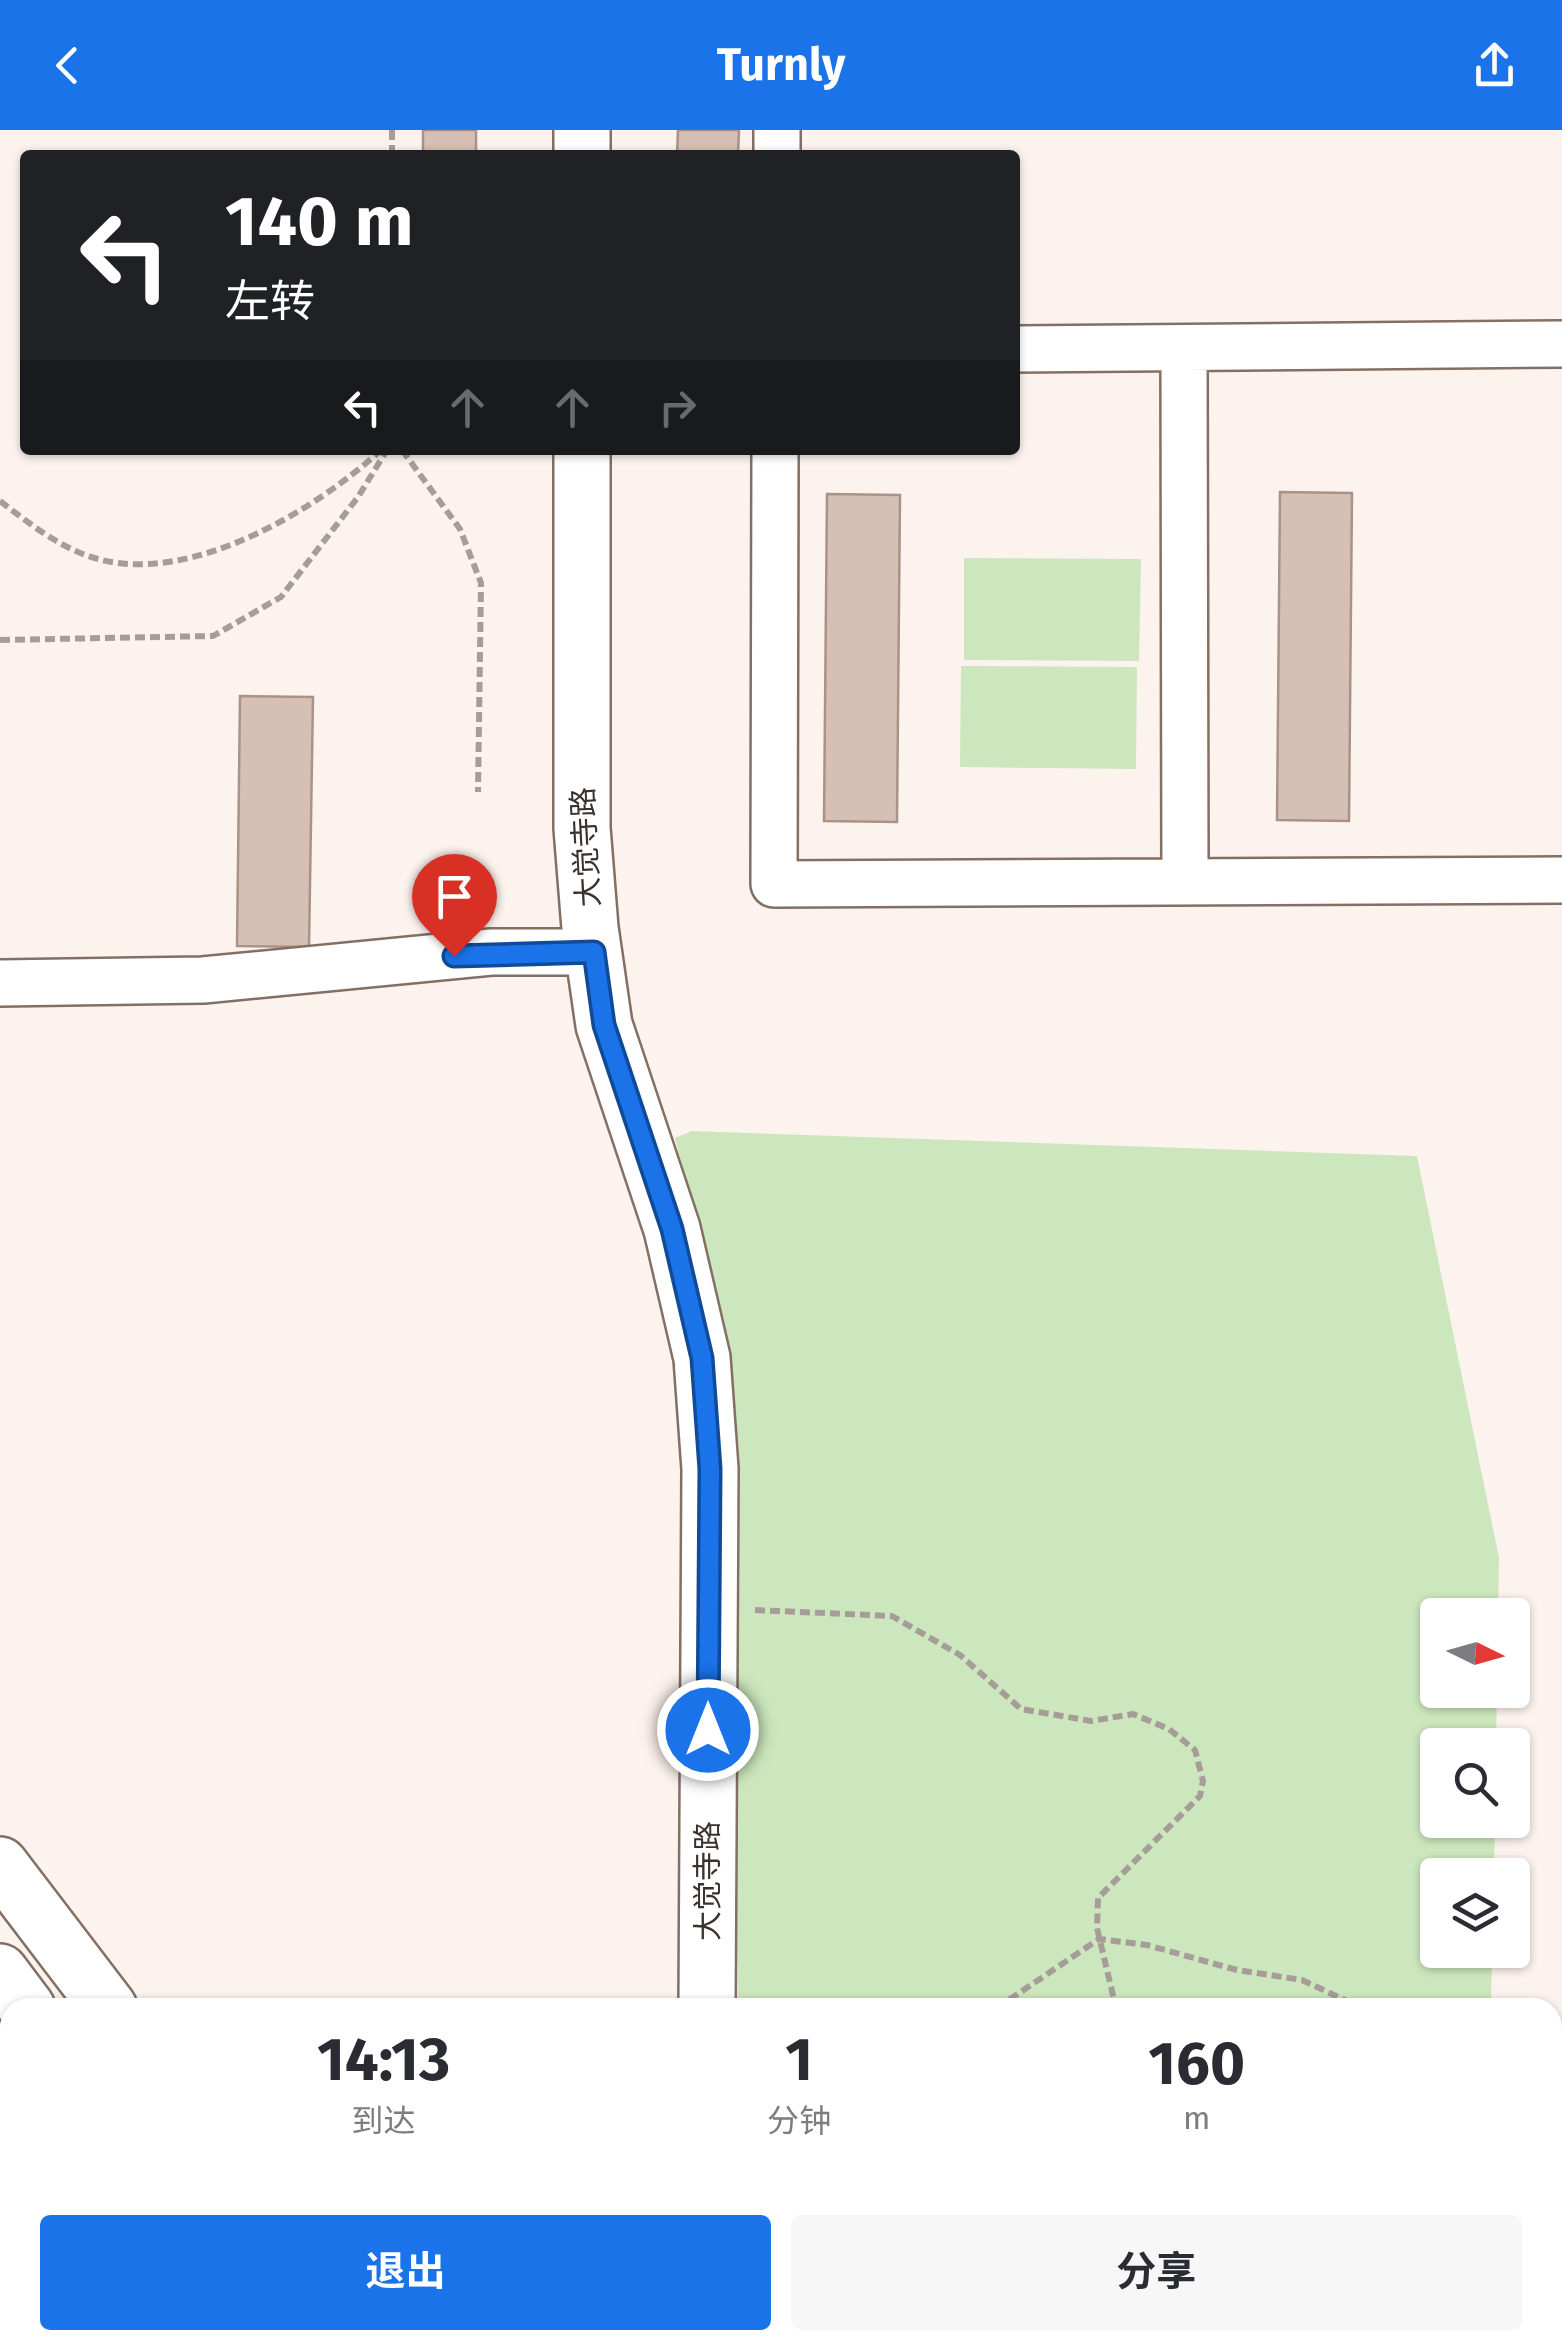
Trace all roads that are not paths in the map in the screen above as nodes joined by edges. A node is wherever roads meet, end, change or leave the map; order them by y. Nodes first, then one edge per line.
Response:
1 (1562, 344) edge
2 (1184, 348) junction
3 (1020, 349) edge
4 (582, 455) edge
5 (775, 455) edge
6 (1562, 880) edge
7 (1186, 882) junction
8 (594, 952) junction
9 (0, 982) edge
10 (0, 1865) edge
11 (0, 1972) edge
12 (20, 1998) edge
13 (101, 1998) edge
14 (707, 1998) edge

1 - 2 street
2 - 3 street
2 - 7 street
4 - 8 main road, 大觉寺路
5 - 7 street
6 - 7 street
8 - 9 street
8 - 14 main road, 大觉寺路
10 - 13 main road
11 - 12 main road

